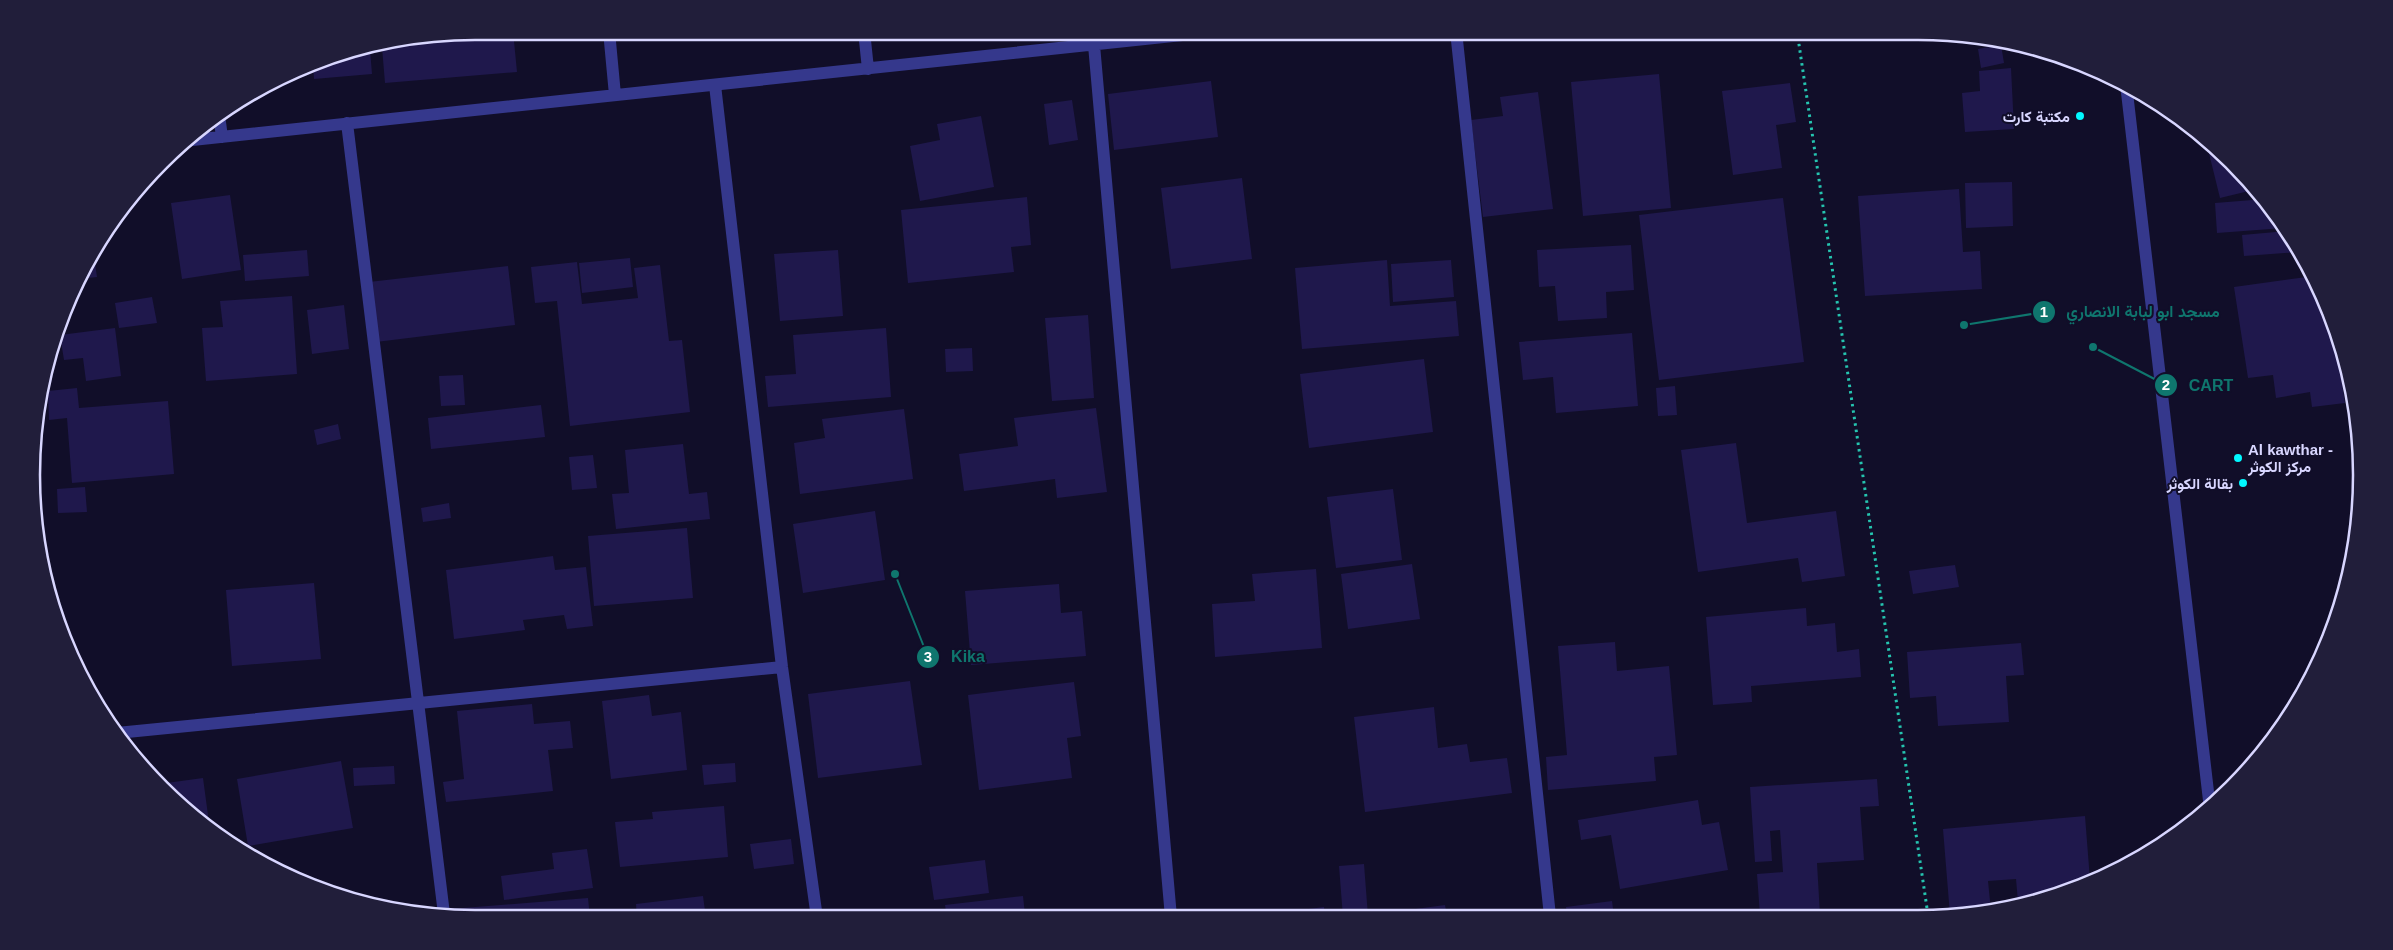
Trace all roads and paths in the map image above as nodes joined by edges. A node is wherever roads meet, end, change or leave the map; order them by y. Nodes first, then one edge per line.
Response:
1 (610, 40) edge
2 (865, 40) edge
3 (1139, 40) edge
4 (1457, 40) edge
5 (1798, 40) edge
6 (1094, 45) junction
7 (868, 68) junction
8 (715, 84) junction
9 (2127, 94) edge
10 (615, 95) junction
11 (220, 123) edge
12 (347, 123) junction
13 (222, 137) junction
14 (198, 139) edge
15 (782, 667) junction
16 (418, 703) junction
17 (125, 733) edge
18 (2210, 797) edge
19 (442, 909) edge
20 (816, 910) edge
21 (1170, 910) edge
22 (1549, 910) edge
23 (1927, 910) edge

1 - 10 street
2 - 7 street
3 - 6 street
4 - 22 street
5 - 23 path
6 - 7 street
6 - 21 street
7 - 8 street
8 - 10 street
8 - 15 street
9 - 18 street
10 - 12 street
11 - 13 street
12 - 13 street
12 - 16 street
13 - 14 street
15 - 16 street
15 - 20 street
16 - 17 street
16 - 19 street

